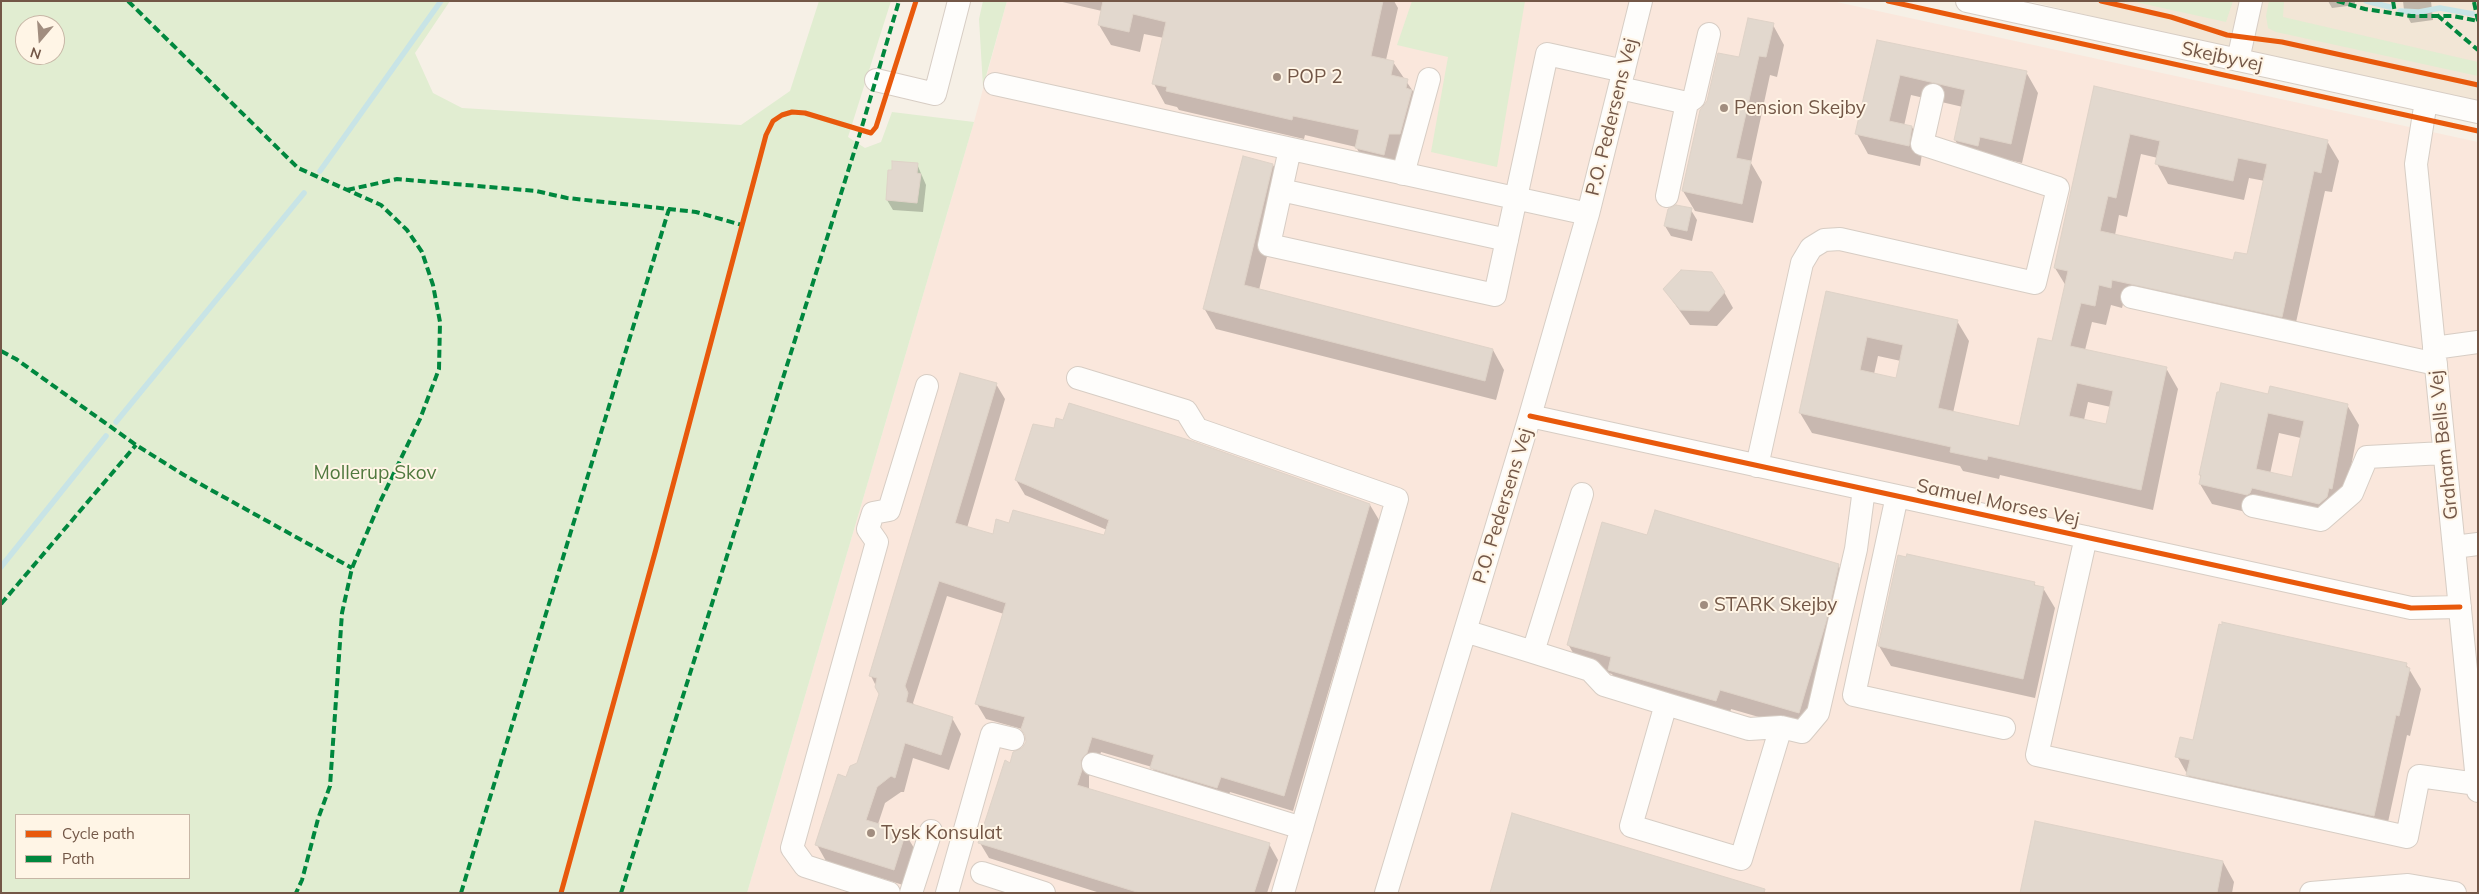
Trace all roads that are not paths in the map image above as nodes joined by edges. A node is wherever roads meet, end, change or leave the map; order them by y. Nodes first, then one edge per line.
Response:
1 (958, 1) edge
2 (1640, 1) edge
3 (1967, 1) edge
4 (2251, 1) edge
5 (1709, 34) dead end
6 (2238, 60) junction
7 (1429, 79) dead end
8 (1622, 79) junction
9 (876, 80) dead end
10 (995, 84) dead end
11 (1933, 95) dead end
12 (2426, 100) junction
13 (1687, 103) junction
14 (2478, 112) edge
15 (1290, 149) junction
16 (1404, 174) junction
17 (1281, 190) junction
18 (1667, 196) dead end
19 (1516, 198) junction
20 (1588, 214) junction
21 (1507, 240) junction
22 (2132, 297) dead end
23 (2478, 342) edge
24 (2435, 356) junction
25 (1078, 378) dead end
26 (927, 386) dead end
27 (1530, 416) junction
28 (2444, 453) junction
29 (1757, 466) junction
30 (1864, 489) junction
31 (1582, 494) dead end
32 (1898, 496) junction
33 (2253, 506) dead end
34 (2086, 537) junction
35 (2478, 544) edge
36 (2454, 547) junction
37 (2465, 598) edge
38 (1465, 631) junction
39 (2470, 641) edge
40 (1533, 652) junction
41 (1666, 704) junction
42 (1781, 727) junction
43 (2004, 728) dead end
44 (1013, 739) dead end
45 (1092, 764) dead end
46 (2477, 787) edge
47 (1302, 828) junction
48 (930, 831) dead end
49 (982, 873) dead end
50 (889, 893) edge
51 (911, 893) edge
52 (947, 893) edge
53 (1044, 893) edge
54 (1282, 893) edge
55 (1386, 893) edge
56 (2311, 893) edge
57 (2455, 893) edge

1 - 9 street
2 - 8 street, P.O. Pedersens Vej
3 - 6 street, Skejbyvej
4 - 6 street
5 - 13 street
6 - 12 street, Skejbyvej
7 - 16 street
8 - 13 street
8 - 19 street
8 - 20 street, P.O. Pedersens Vej
10 - 15 street
11 - 29 street
12 - 14 street, Skejbyvej
12 - 24 street, Graham Bells Vej
13 - 18 street
15 - 16 street
15 - 17 street
16 - 19 street
17 - 21 street
17 - 21 street
19 - 20 street
19 - 21 street
20 - 27 street, P.O. Pedersens Vej
22 - 24 street
23 - 24 street
24 - 28 street, Graham Bells Vej
25 - 47 street
26 - 50 street
27 - 29 street, Samuel Morses Vej
27 - 38 street, P.O. Pedersens Vej
28 - 33 street
28 - 36 street, Graham Bells Vej
29 - 30 street, Samuel Morses Vej
30 - 32 street, Samuel Morses Vej
30 - 42 street
31 - 40 street
32 - 34 street, Samuel Morses Vej
32 - 43 street
34 - 37 street, Samuel Morses Vej
34 - 46 street
35 - 36 street
36 - 37 street, Graham Bells Vej
37 - 39 street, Graham Bells Vej
38 - 40 street
38 - 55 street, P.O. Pedersens Vej
39 - 46 street, Graham Bells Vej
40 - 41 street
41 - 42 street
41 - 42 street
44 - 52 street
45 - 47 street
47 - 54 street
48 - 51 street
49 - 53 street
56 - 57 street

